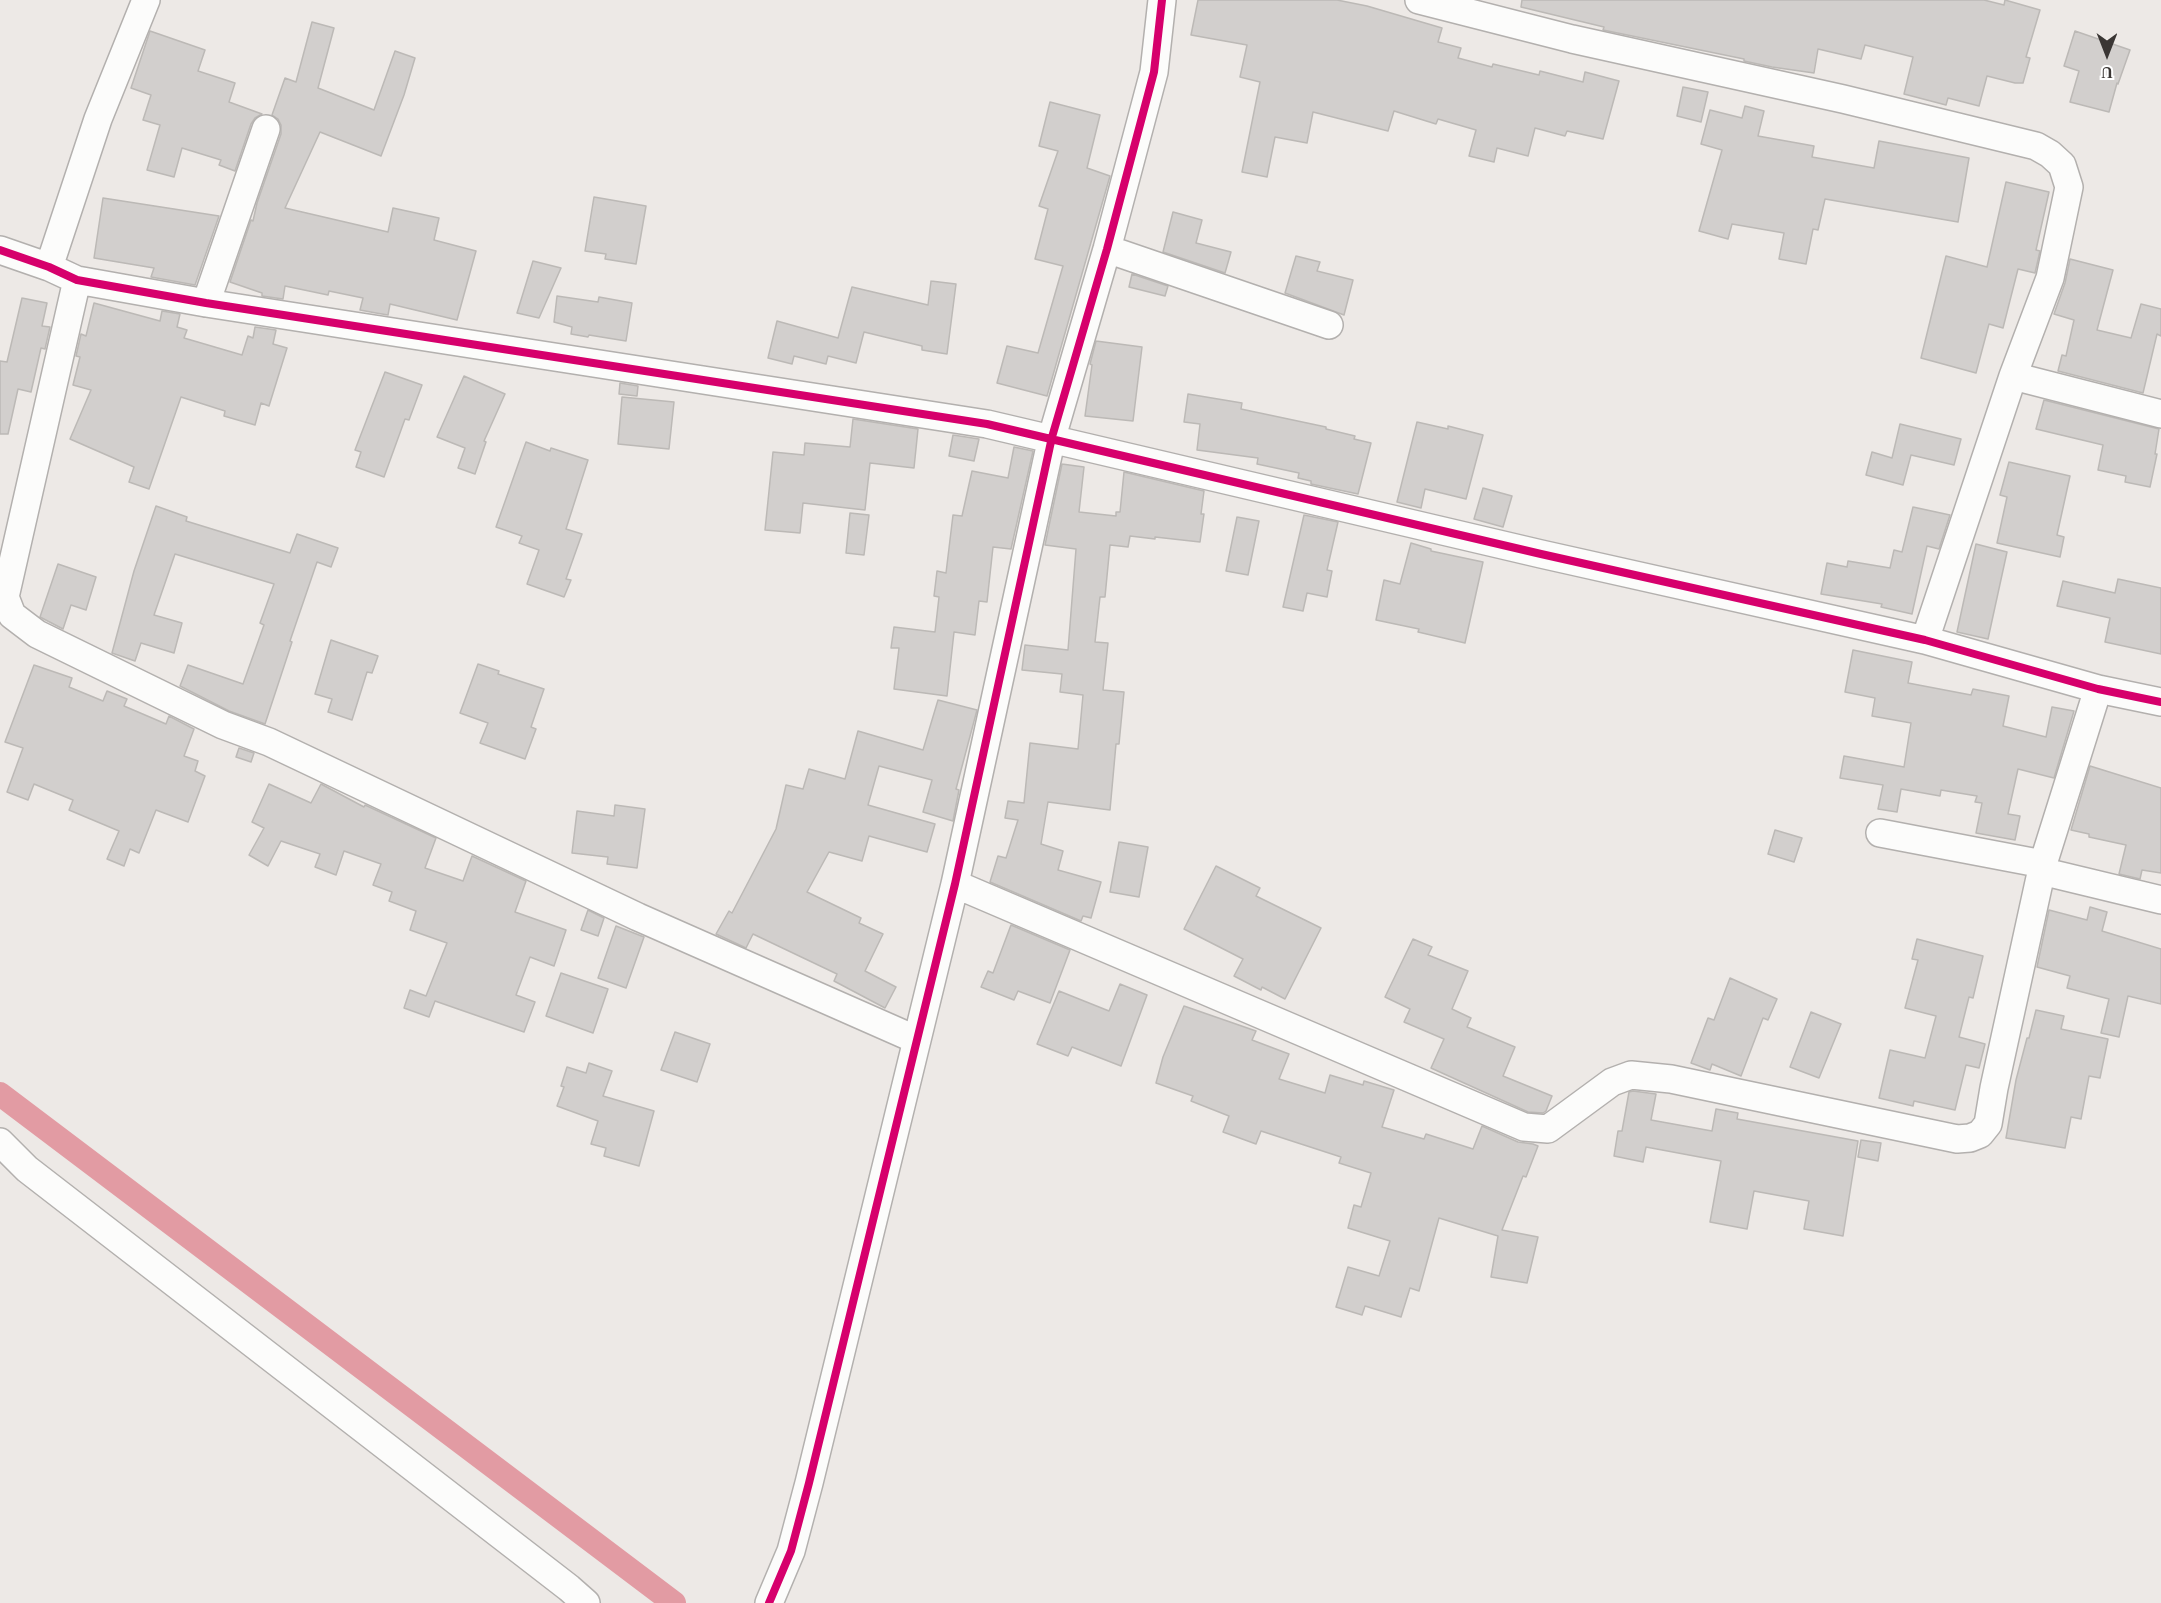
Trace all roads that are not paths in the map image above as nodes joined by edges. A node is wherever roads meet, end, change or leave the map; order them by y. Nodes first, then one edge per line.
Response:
1 (146, 0) edge
2 (1162, 0) edge
3 (1419, 0) edge
4 (266, 129) dead end
5 (1107, 249) junction
6 (0, 250) edge
7 (49, 267) junction
8 (77, 280) junction
9 (206, 303) junction
10 (1329, 325) dead end
11 (2013, 376) junction
12 (2161, 414) edge
13 (1052, 437) junction
14 (1925, 640) junction
15 (2098, 689) junction
16 (2161, 702) edge
17 (1880, 833) dead end
18 (2042, 868) junction
19 (955, 884) junction
20 (2161, 900) edge
21 (917, 1040) junction
22 (0, 1142) edge
23 (586, 1603) edge
24 (769, 1603) edge

1 - 7 street
2 - 5 street
3 - 11 street
4 - 9 street
5 - 10 street
5 - 13 street
6 - 7 street
7 - 8 street
8 - 9 street
8 - 21 street
9 - 13 street
11 - 12 street
11 - 14 street
13 - 14 street
13 - 19 street
14 - 15 street
15 - 16 street
15 - 18 street
17 - 18 street
18 - 19 street
18 - 20 street
19 - 21 street
21 - 24 street
22 - 23 street

